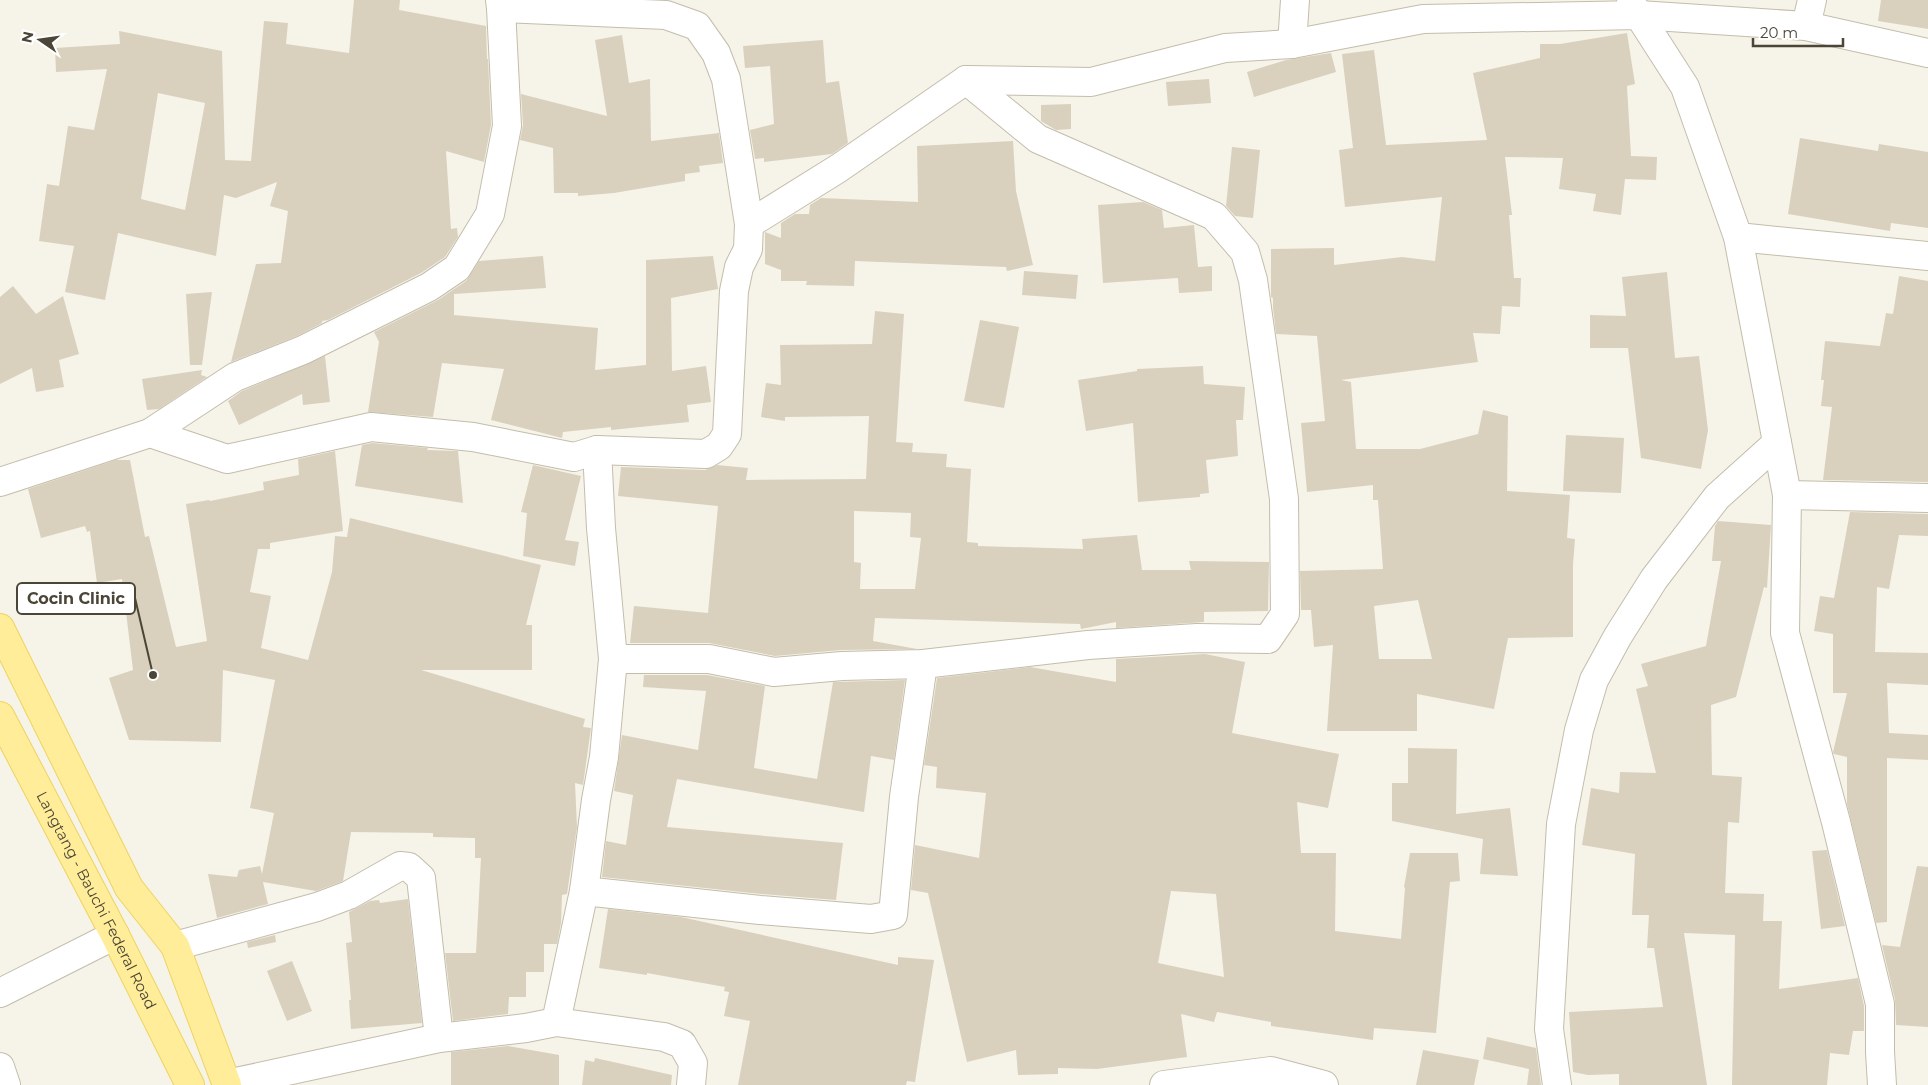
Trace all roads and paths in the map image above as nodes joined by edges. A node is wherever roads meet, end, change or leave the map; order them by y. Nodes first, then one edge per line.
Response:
1 (1295, 0) edge
2 (1812, 0) edge
3 (500, 4) edge
4 (1634, 7) edge
5 (1806, 26) junction
6 (1292, 44) junction
7 (1928, 52) edge
8 (966, 80) junction
9 (749, 224) junction
10 (1738, 237) junction
11 (1928, 256) edge
12 (150, 434) junction
13 (1777, 443) junction
14 (596, 450) junction
15 (0, 482) edge
16 (1786, 495) junction
17 (1928, 498) edge
18 (0, 628) edge
19 (613, 659) junction
20 (923, 664) junction
21 (0, 716) edge
22 (584, 891) junction
23 (115, 935) junction
24 (174, 946) junction
25 (0, 992) edge
26 (556, 1022) junction
27 (439, 1038) junction
28 (0, 1067) edge
29 (1268, 1078) edge
30 (6, 1085) edge
31 (190, 1085) edge
32 (227, 1085) edge
33 (691, 1085) edge
34 (1164, 1085) edge
35 (1324, 1085) edge
36 (1557, 1085) edge
37 (1882, 1085) edge

1 - 6 street
2 - 5 street
3 - 9 street
3 - 12 street
4 - 5 street
4 - 6 street
4 - 10 street
5 - 7 street
6 - 8 street
8 - 9 street
8 - 20 street
9 - 14 street
10 - 11 street
10 - 13 street
12 - 14 street
12 - 15 street
13 - 16 street
13 - 36 street
14 - 19 street
16 - 17 street
16 - 37 street
18 - 24 main road
19 - 20 street
19 - 22 street
20 - 22 street
21 - 23 main road, Langtang - Bauchi Federal Road
22 - 26 street
23 - 25 street
23 - 31 main road, Langtang - Bauchi Federal Road
24 - 27 street
24 - 32 main road
26 - 27 street
26 - 33 street
27 - 32 street
28 - 30 street
29 - 34 street
29 - 35 street

